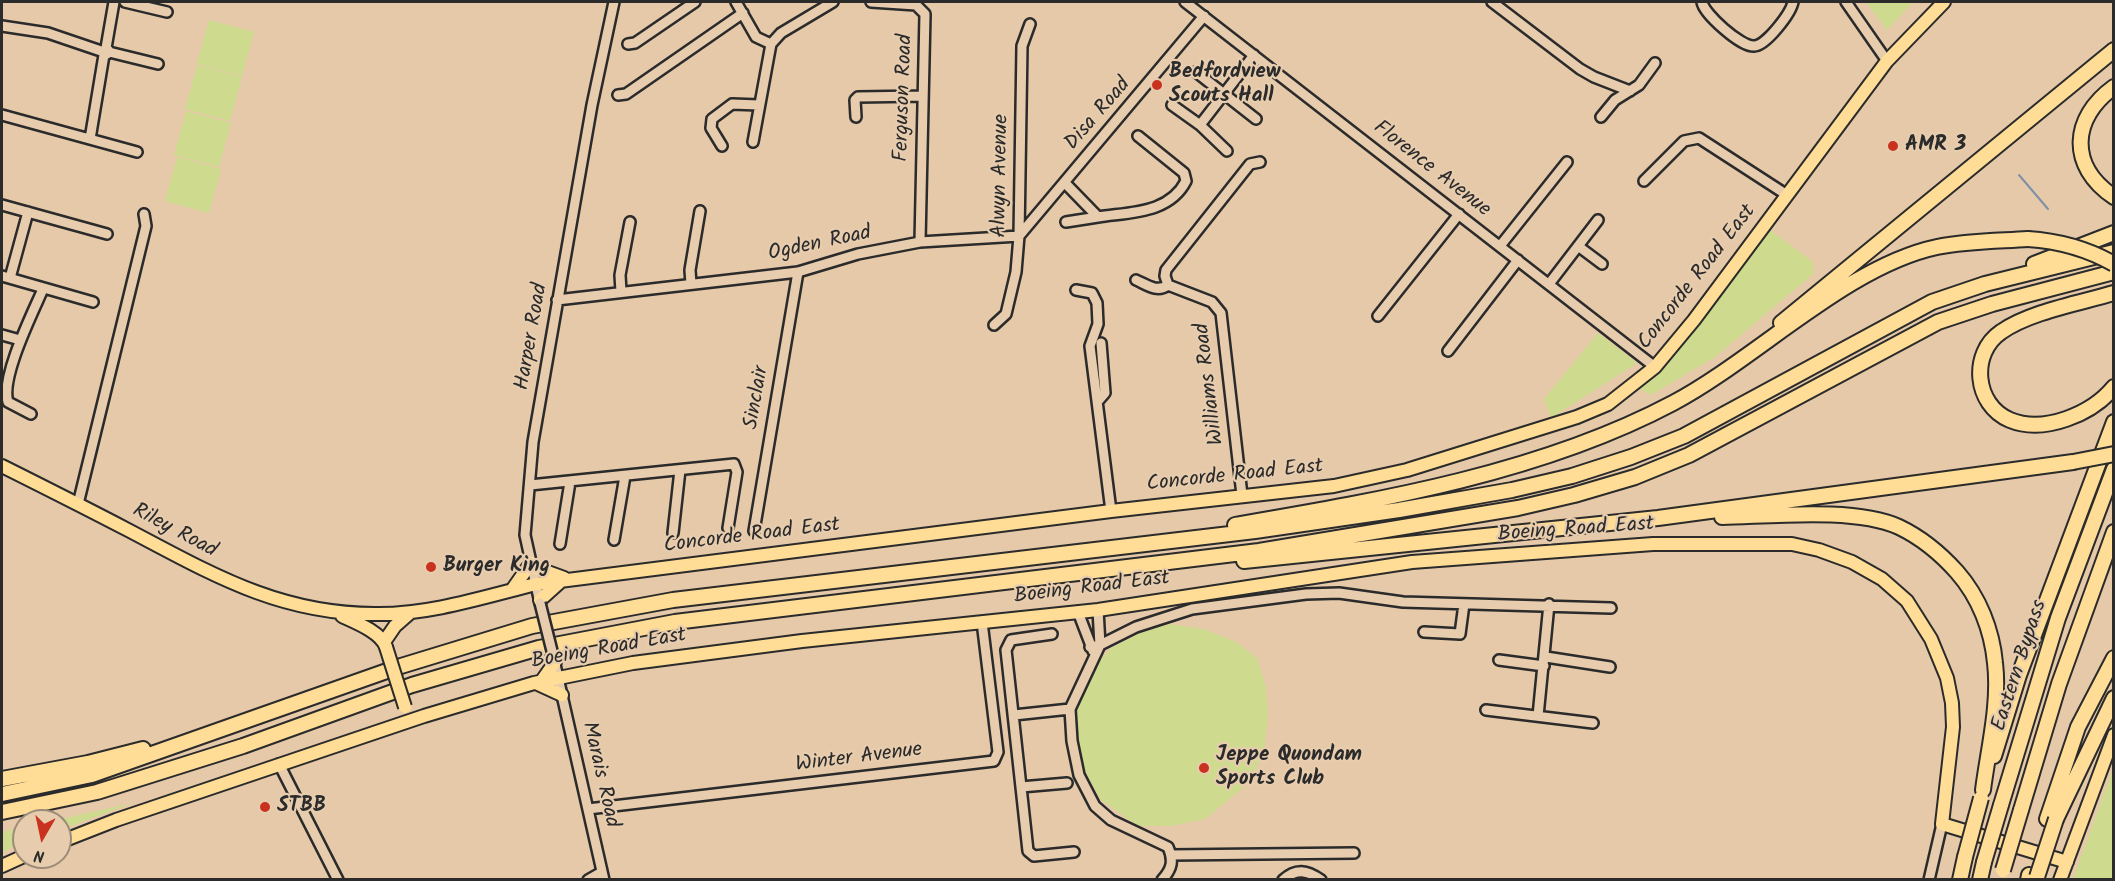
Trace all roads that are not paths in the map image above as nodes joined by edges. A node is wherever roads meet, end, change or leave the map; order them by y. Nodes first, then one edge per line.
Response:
1 (114, 2) edge
2 (125, 2) edge
3 (614, 2) edge
4 (695, 2) edge
5 (736, 2) edge
6 (833, 2) edge
7 (871, 2) edge
8 (1185, 2) edge
9 (1492, 2) edge
10 (1702, 2) edge
11 (1793, 2) edge
12 (1846, 2) edge
13 (1944, 2) edge
14 (167, 12) dead end
15 (743, 13) junction
16 (1204, 16) junction
17 (1030, 24) dead end
18 (2, 26) edge
19 (628, 44) dead end
20 (771, 44) junction
21 (2114, 50) edge
22 (105, 52) junction
23 (1254, 55) junction
24 (1887, 61) junction
25 (1655, 63) dead end
26 (158, 64) dead end
27 (1196, 72) dead end
28 (2114, 87) edge
29 (1630, 91) junction
30 (1225, 93) junction
31 (618, 95) dead end
32 (921, 96) junction
33 (759, 105) junction
34 (1172, 105) dead end
35 (2, 115) edge
36 (856, 117) dead end
37 (1601, 117) dead end
38 (1256, 119) dead end
39 (1200, 125) junction
40 (1138, 136) dead end
41 (90, 139) junction
42 (753, 142) dead end
43 (722, 146) dead end
44 (1227, 150) dead end
45 (137, 152) dead end
46 (1260, 162) dead end
47 (1567, 162) dead end
48 (1644, 181) dead end
49 (1065, 183) junction
50 (1787, 195) junction
51 (2114, 196) edge
52 (2, 205) edge
53 (700, 211) dead end
54 (28, 212) junction
55 (144, 214) dead end
56 (1459, 214) junction
57 (1098, 217) junction
58 (1598, 220) dead end
59 (630, 222) dead end
60 (1066, 222) dead end
61 (2114, 233) edge
62 (107, 234) dead end
63 (1019, 236) junction
64 (920, 242) junction
65 (1500, 246) junction
66 (1578, 246) junction
67 (2114, 252) edge
68 (1518, 260) junction
69 (1602, 264) dead end
70 (2114, 264) edge
71 (798, 272) junction
72 (2114, 272) edge
73 (6, 277) edge
74 (1136, 280) dead end
75 (691, 284) junction
76 (1549, 284) junction
77 (1985, 284) junction
78 (1168, 285) junction
79 (44, 289) junction
80 (1076, 290) dead end
81 (621, 292) junction
82 (2114, 293) edge
83 (557, 300) junction
84 (93, 302) dead end
85 (1378, 316) dead end
86 (994, 325) dead end
87 (2, 335) edge
88 (20, 340) junction
89 (1101, 343) dead end
90 (1448, 351) dead end
91 (1654, 366) junction
92 (1712, 379) junction
93 (5, 385) edge
94 (2114, 387) edge
95 (1098, 401) junction
96 (31, 414) dead end
97 (2114, 422) edge
98 (2114, 454) edge
99 (2, 466) edge
100 (2114, 469) edge
101 (681, 470) junction
102 (625, 476) junction
103 (570, 482) junction
104 (530, 485) junction
105 (1242, 495) junction
106 (78, 504) junction
107 (1111, 511) junction
108 (1658, 518) junction
109 (728, 528) dead end
110 (754, 531) dead end
111 (2114, 532) edge
112 (673, 533) dead end
113 (614, 540) dead end
114 (560, 544) dead end
115 (1079, 551) junction
116 (531, 564) junction
117 (1130, 567) junction
118 (567, 580) junction
119 (536, 584) junction
120 (512, 590) junction
121 (540, 601) junction
122 (1464, 604) junction
123 (1549, 604) junction
124 (1611, 608) dead end
125 (1098, 610) junction
126 (411, 612) junction
127 (1078, 612) junction
128 (335, 613) junction
129 (982, 622) junction
130 (1424, 632) dead end
131 (1052, 634) dead end
132 (385, 645) junction
133 (1100, 645) junction
134 (1093, 651) junction
135 (2114, 658) edge
136 (1499, 660) dead end
137 (555, 662) junction
138 (1545, 662) junction
139 (1610, 667) dead end
140 (575, 675) junction
141 (558, 679) junction
142 (537, 682) junction
143 (562, 695) junction
144 (2114, 698) edge
145 (406, 708) junction
146 (1070, 709) junction
147 (1486, 710) dead end
148 (1014, 715) junction
149 (424, 716) junction
150 (1538, 716) junction
151 (1593, 723) dead end
152 (236, 724) junction
153 (2114, 735) edge
154 (352, 740) junction
155 (279, 764) junction
156 (2, 779) edge
157 (1067, 783) dead end
158 (1021, 787) junction
159 (2, 794) edge
160 (1982, 794) junction
161 (588, 809) junction
162 (2, 812) edge
163 (2051, 819) junction
164 (1942, 824) junction
165 (72, 837) edge
166 (1074, 852) dead end
167 (1354, 854) dead end
168 (1172, 855) junction
169 (2067, 862) junction
170 (2002, 874) edge
171 (603, 876) edge
172 (1169, 877) edge
173 (2032, 878) edge
174 (338, 879) edge
175 (588, 879) edge
176 (1283, 879) edge
177 (1321, 879) edge
178 (1929, 879) edge
179 (1960, 879) edge
180 (1980, 879) edge
181 (2060, 879) edge

1 - 22 street
2 - 14 street
3 - 83 street, Harper Road
4 - 19 street
5 - 15 street
6 - 20 street
7 - 32 street, Ferguson Road
8 - 16 street, Florence Avenue
9 - 29 street
10 - 11 street
12 - 24 street
13 - 24 main road, Concorde Road East
15 - 20 street
15 - 31 street
16 - 23 street, Florence Avenue
16 - 49 street, Disa Road
17 - 63 street, Alwyn Avenue
18 - 22 street
20 - 33 street
21 - 92 highway
22 - 26 street
22 - 41 street
23 - 30 street
23 - 56 street, Florence Avenue
24 - 50 main road, Concorde Road East
25 - 29 street
27 - 30 street
28 - 51 highway
29 - 37 street
30 - 38 street
30 - 39 street
32 - 36 street
32 - 64 street, Ferguson Road
33 - 42 street
33 - 43 street
34 - 39 street
35 - 41 street
39 - 44 street
40 - 57 street
41 - 45 street
46 - 78 street
47 - 65 street
48 - 50 street
49 - 57 street
49 - 63 street, Disa Road
50 - 91 main road, Concorde Road East
52 - 54 street
53 - 75 street
54 - 62 street
54 - 73 street
55 - 106 street
56 - 65 street, Florence Avenue
56 - 85 street
57 - 60 street
58 - 66 street
59 - 81 street
61 - 77 highway
63 - 64 street, Ogden Road
63 - 86 street, Alwyn Avenue
64 - 71 street, Ogden Road
65 - 68 street, Florence Avenue
66 - 69 street
66 - 76 street
67 - 77 highway
68 - 76 street, Florence Avenue
68 - 90 street
70 - 92 highway, bridge
71 - 75 street, Ogden Road
71 - 110 street, Sinclair
72 - 117 highway
73 - 79 street
74 - 78 street, Williams Road
75 - 81 street, Ogden Road
76 - 91 street, Florence Avenue
77 - 115 highway
78 - 105 street, Williams Road
79 - 84 street
79 - 88 street
80 - 95 street
81 - 83 street, Ogden Road
82 - 94 highway
83 - 104 street, Harper Road
87 - 88 street
88 - 93 street
89 - 95 street
91 - 105 main road, Concorde Road East
92 - 115 highway
93 - 96 street
95 - 107 street
97 - 160 highway
98 - 108 highway, bridge
99 - 106 main road, Riley Road
100 - 180 highway, Eastern Bypass, bridge
101 - 102 street
101 - 109 street
101 - 112 street
102 - 103 street
102 - 113 street
103 - 104 street
103 - 114 street
104 - 116 street, Harper Road
105 - 107 main road, Concorde Road East
106 - 128 main road, Riley Road
107 - 118 main road, Concorde Road East
108 - 117 highway
108 - 160 highway
111 - 170 highway, Eastern Bypass, bridge
115 - 152 highway
116 - 118 main road
116 - 119 street, Harper Road
116 - 120 main road
117 - 162 highway
118 - 119 main road, Concorde Road East
118 - 121 main road
119 - 120 main road, Concorde Road East
119 - 121 street, Harper Road
120 - 121 main road
120 - 126 main road, Concorde Road East
121 - 137 street, Harper Road, bridge
122 - 123 street
122 - 130 street
122 - 133 street
123 - 124 street
123 - 138 street
125 - 127 main road, Boeing Road East
125 - 133 street
125 - 164 main road, Boeing Road East
126 - 128 main road, Concorde Road East
126 - 132 main road
127 - 129 main road, Boeing Road East
127 - 134 street
128 - 132 main road
129 - 140 main road, Boeing Road East
129 - 161 street, Winter Avenue
131 - 148 street
132 - 145 main road, bridge
133 - 134 street
134 - 146 street
135 - 163 highway
136 - 138 street
137 - 140 main road
137 - 141 street, Harper Road
137 - 142 main road
138 - 139 street
138 - 150 street
140 - 141 main road, Boeing Road East
141 - 142 main road, Boeing Road East
141 - 143 street, Marais Road
142 - 143 main road
142 - 149 main road, Boeing Road East
143 - 161 street, Marais Road
144 - 163 highway
145 - 149 main road
145 - 154 main road
146 - 148 street
146 - 168 street
147 - 150 street
148 - 158 street
149 - 154 main road, Boeing Road East
150 - 151 street
152 - 156 highway
152 - 159 highway
153 - 169 main road
154 - 155 main road, Boeing Road East
155 - 165 main road, Boeing Road East
155 - 174 street
157 - 158 street
158 - 166 street
160 - 179 highway, bridge
161 - 171 street, Marais Road
163 - 173 highway, bridge
164 - 169 main road
164 - 178 street
167 - 168 street
168 - 172 street
169 - 181 main road
171 - 175 street
176 - 177 street

